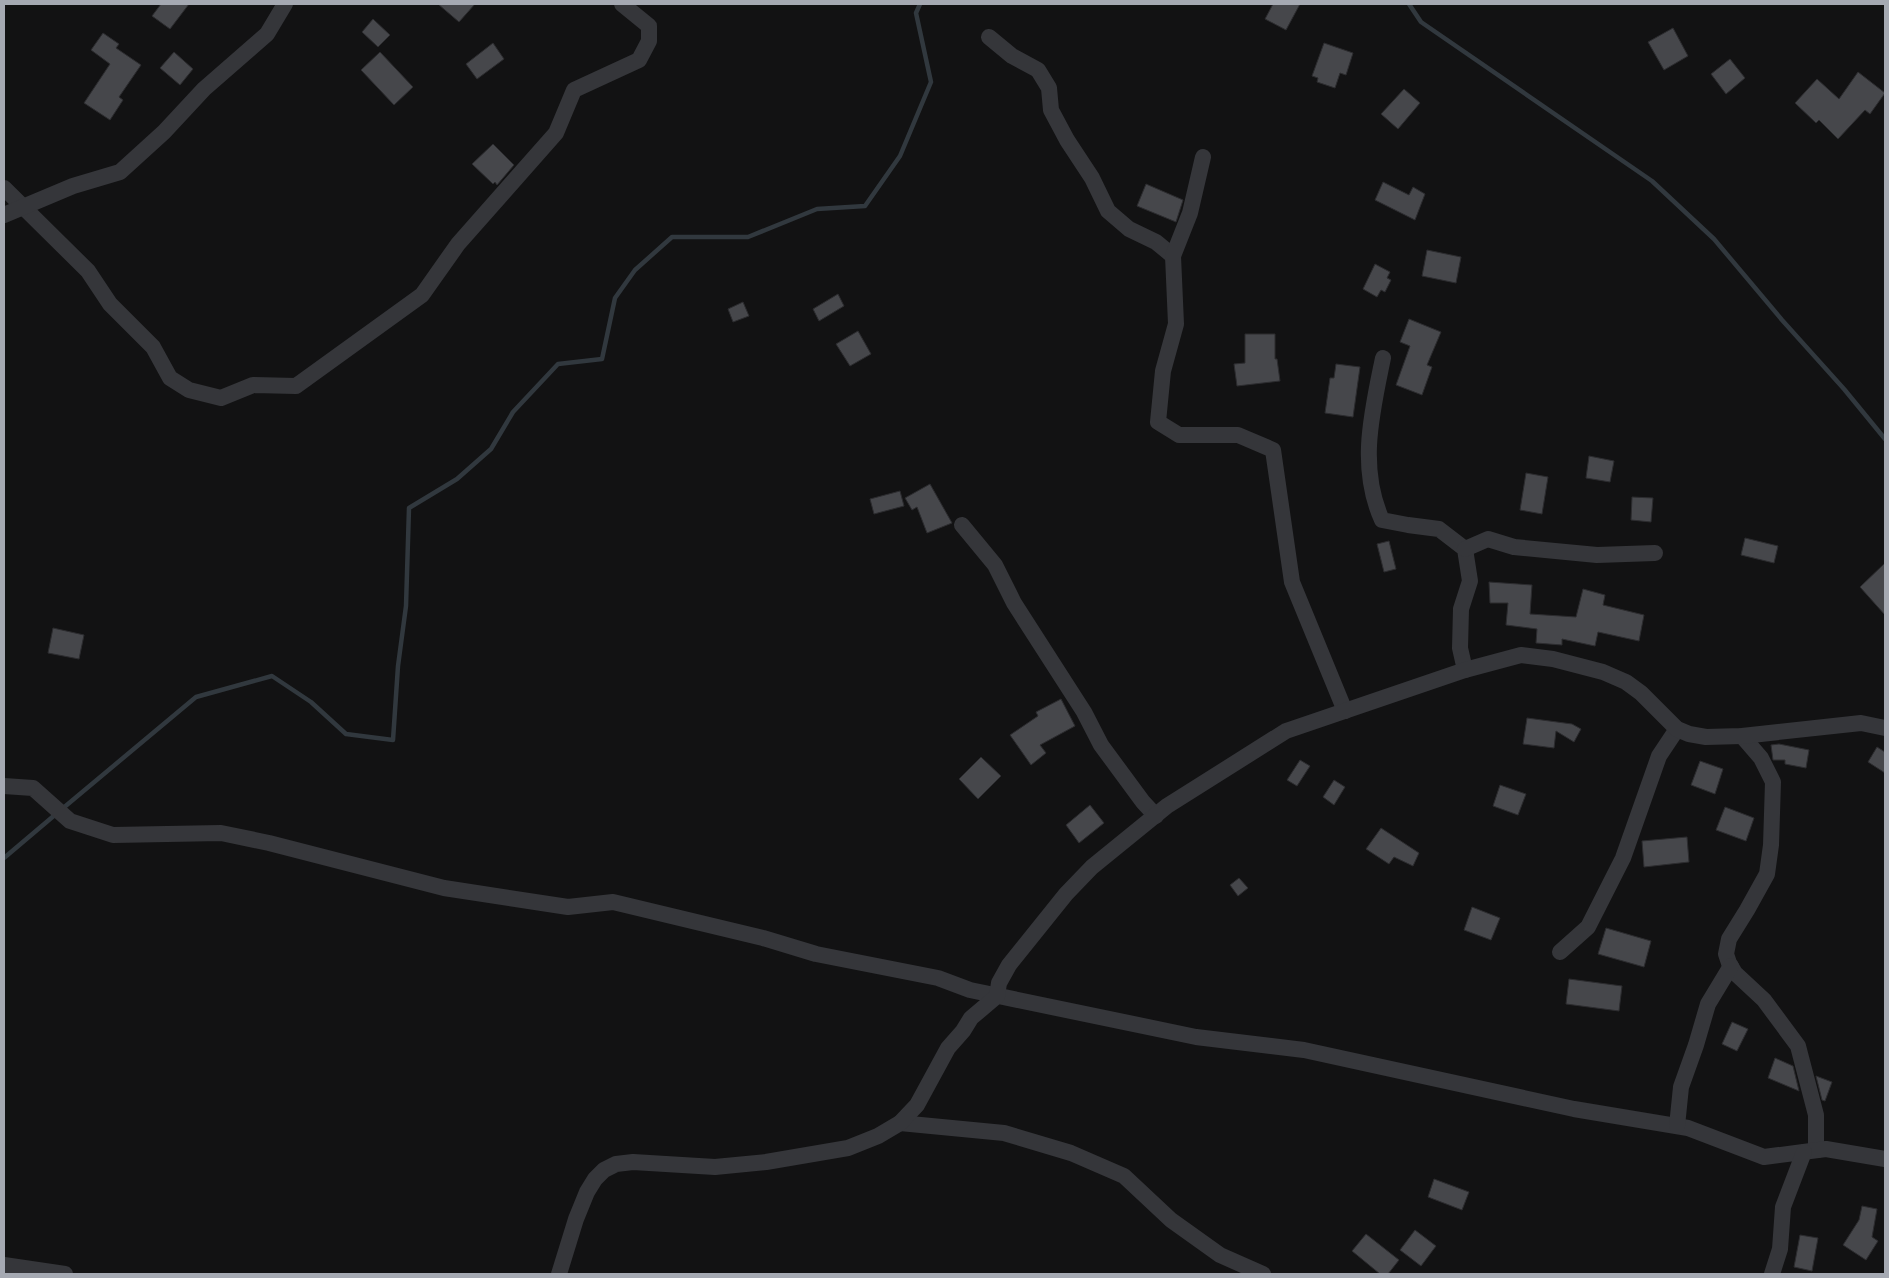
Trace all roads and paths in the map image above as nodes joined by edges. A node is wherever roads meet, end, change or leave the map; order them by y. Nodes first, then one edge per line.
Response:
1 (285, 4) edge
2 (622, 4) edge
3 (990, 37) dead end
4 (1203, 157) dead end
5 (4, 188) edge
6 (24, 207) junction
7 (4, 215) edge
8 (1173, 256) junction
9 (1383, 358) dead end
10 (962, 525) dead end
11 (1465, 549) junction
12 (1655, 553) dead end
13 (1465, 670) junction
14 (1345, 711) junction
15 (1677, 728) junction
16 (1885, 728) edge
17 (1742, 736) junction
18 (4, 786) edge
19 (1156, 816) junction
20 (1560, 952) dead end
21 (1731, 966) junction
22 (997, 996) junction
23 (900, 1123) junction
24 (1677, 1126) junction
25 (1811, 1151) junction
26 (1885, 1159) edge
27 (4, 1265) edge
28 (65, 1274) edge
29 (559, 1274) edge
30 (1263, 1274) edge
31 (1772, 1274) edge

1 - 6 street
2 - 6 street
3 - 8 street
4 - 8 street
5 - 6 street
6 - 7 street
8 - 14 street
9 - 11 street
10 - 19 street
11 - 12 street
11 - 13 street
13 - 14 street
13 - 15 street
14 - 19 street
15 - 17 street
15 - 20 street
16 - 17 street
17 - 21 street
18 - 22 street
19 - 22 street
21 - 24 street
21 - 25 street
22 - 23 street
22 - 24 street
23 - 29 street
23 - 30 street
24 - 25 street
25 - 26 street
25 - 31 street
27 - 28 street

